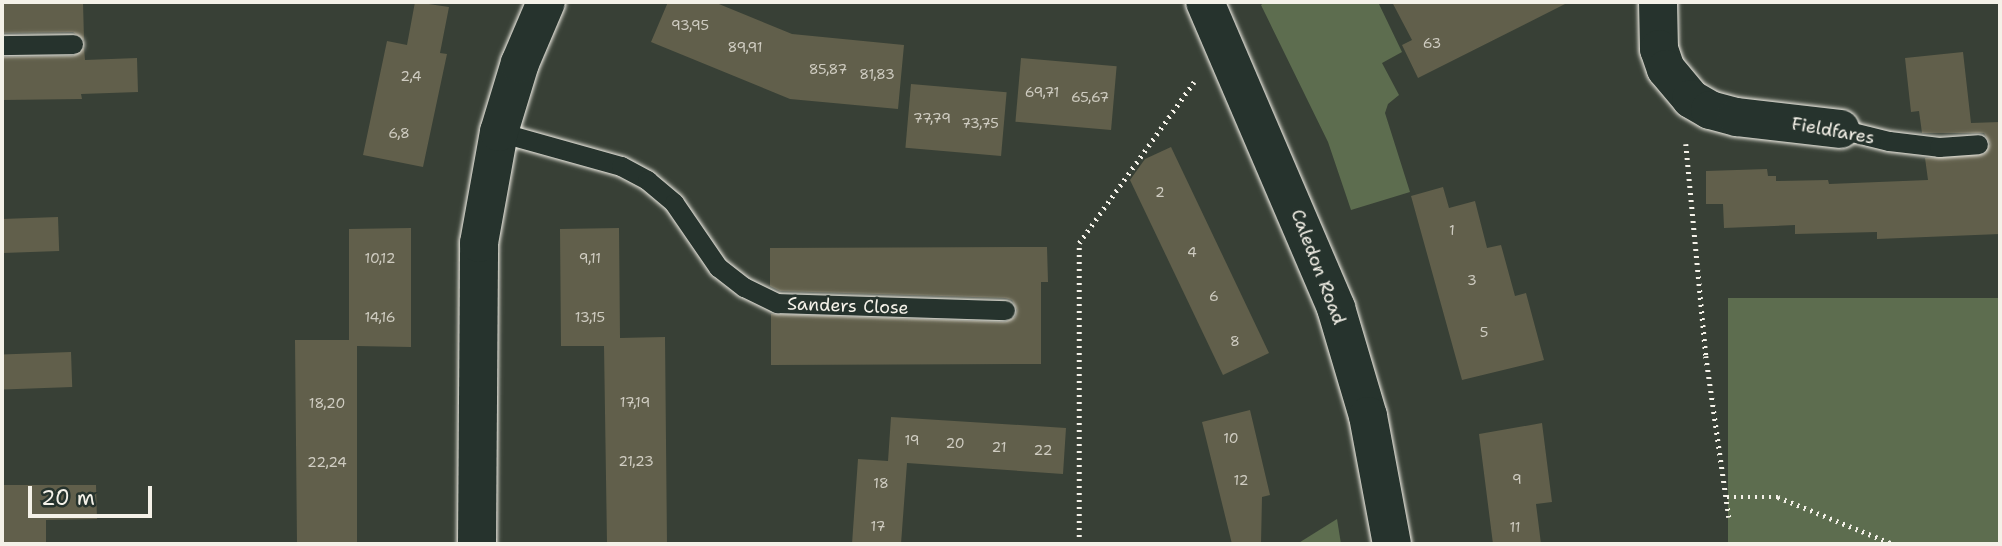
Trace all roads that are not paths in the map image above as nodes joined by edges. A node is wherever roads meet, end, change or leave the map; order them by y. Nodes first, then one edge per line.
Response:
1 (546, 2) edge
2 (1205, 2) edge
3 (1658, 2) edge
4 (74, 44) dead end
5 (2, 45) edge
6 (1840, 129) joint
7 (499, 132) junction
8 (1978, 144) dead end
9 (1005, 310) dead end
10 (477, 544) edge
11 (1392, 544) edge

1 - 7 street
2 - 11 street, Caledon Road
3 - 6 street, Fieldfares
4 - 5 lane
6 - 8 lane, Fieldfares
7 - 9 lane, Sanders Close
7 - 10 street

